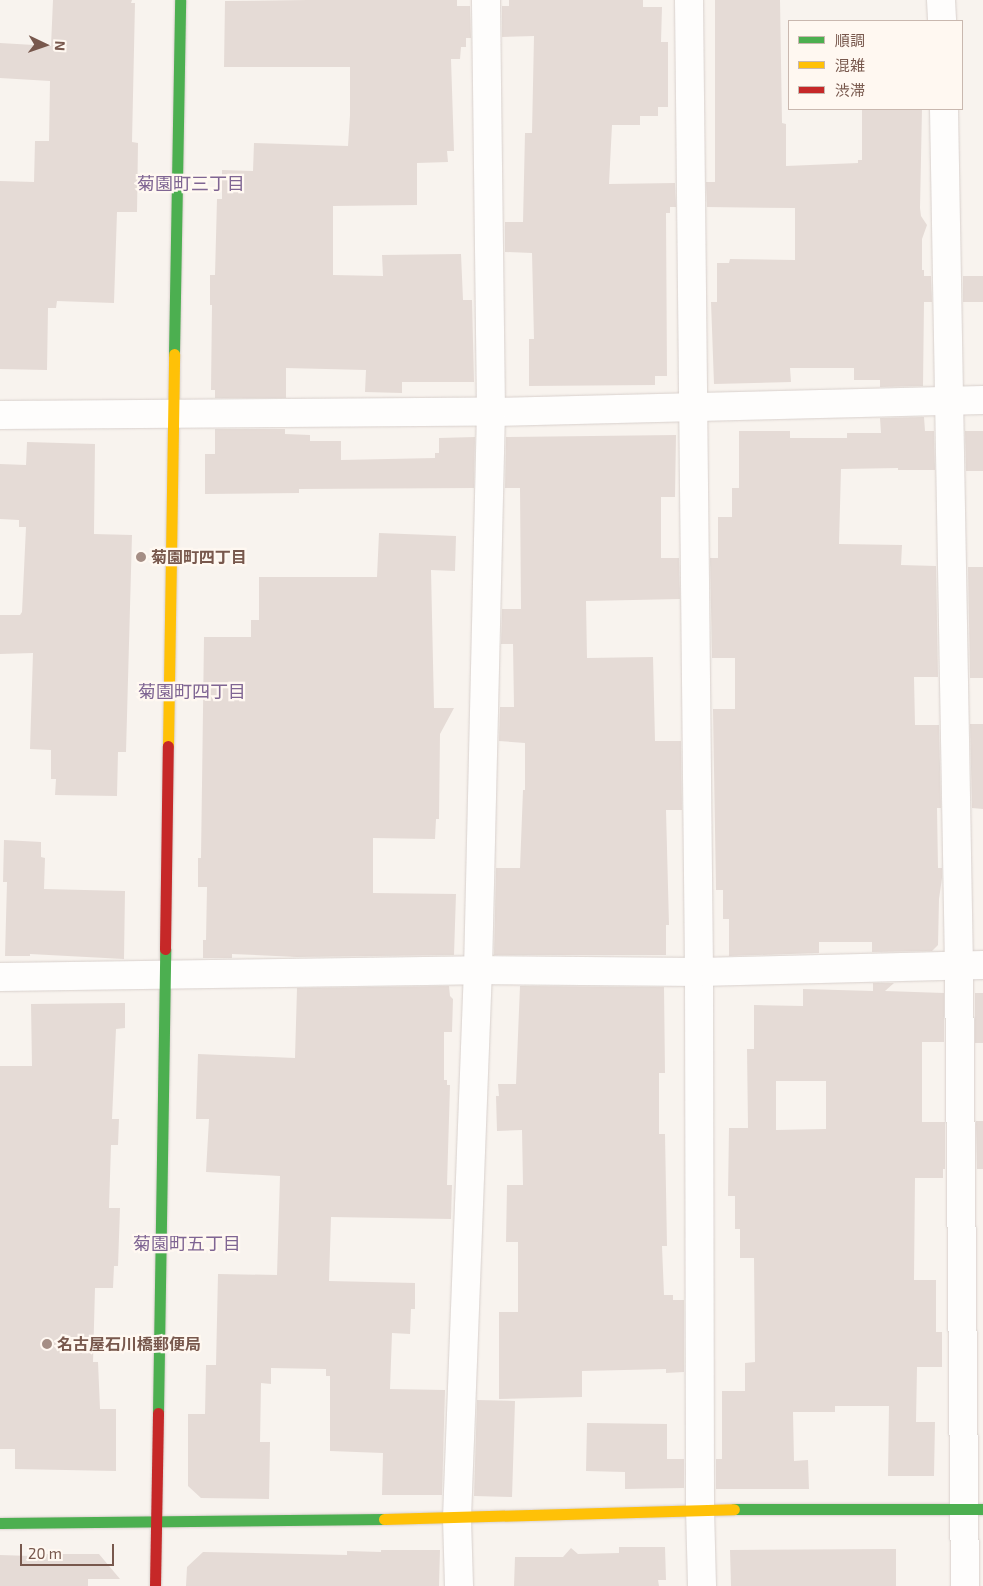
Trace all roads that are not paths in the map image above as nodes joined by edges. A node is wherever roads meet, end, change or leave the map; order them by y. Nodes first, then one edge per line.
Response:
1 (180, 0) edge
2 (486, 0) edge
3 (689, 0) edge
4 (942, 0) edge
5 (942, 20) edge
6 (944, 110) edge
7 (950, 399) junction
8 (983, 400) edge
9 (694, 406) junction
10 (491, 412) junction
11 (172, 415) junction
12 (0, 416) edge
13 (971, 965) edge
14 (478, 970) junction
15 (700, 972) junction
16 (163, 975) junction
17 (0, 977) edge
18 (700, 1509) junction
19 (974, 1509) edge
20 (457, 1518) junction
21 (155, 1522) junction
22 (0, 1523) edge
23 (154, 1586) edge
24 (459, 1586) edge
25 (702, 1586) edge
26 (965, 1586) edge

1 - 11 street
2 - 10 street
3 - 9 street
4 - 5 street
6 - 7 street
7 - 8 street
7 - 9 street
7 - 13 street
9 - 10 street
9 - 15 street
10 - 11 street
10 - 14 street
11 - 12 street
11 - 16 street
13 - 15 street
13 - 19 street
14 - 15 street
14 - 16 street
14 - 20 street
15 - 18 street
16 - 17 street
16 - 21 street
18 - 19 street
18 - 20 street
18 - 25 street
19 - 26 street
20 - 21 street
20 - 24 street
21 - 22 street
21 - 23 street

